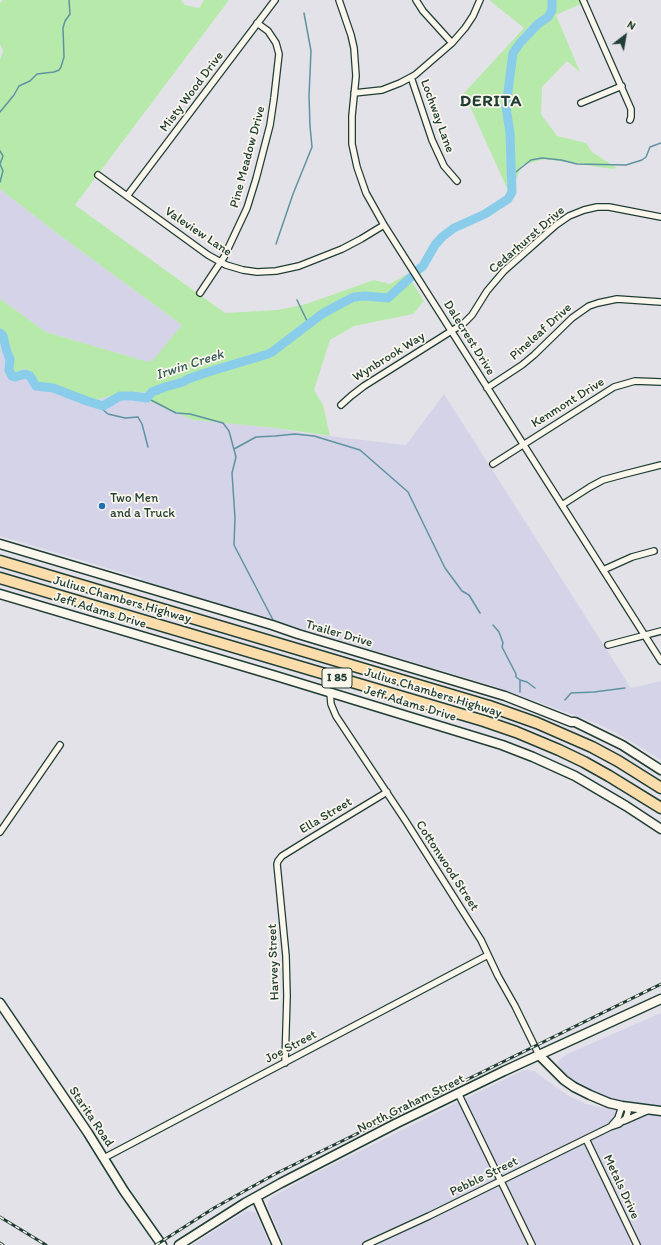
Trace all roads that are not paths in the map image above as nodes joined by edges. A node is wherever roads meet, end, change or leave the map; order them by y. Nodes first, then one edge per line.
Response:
1 (274, 0) edge
2 (339, 0) edge
3 (416, 0) edge
4 (480, 0) edge
5 (583, 0) edge
6 (257, 23) junction
7 (452, 43) junction
8 (412, 77) junction
9 (622, 86) junction
10 (354, 93) junction
11 (581, 103) dead end
12 (630, 120) dead end
13 (98, 175) dead end
14 (457, 181) dead end
15 (127, 196) junction
16 (661, 217) edge
17 (384, 225) junction
18 (221, 262) junction
19 (200, 293) dead end
20 (661, 302) edge
21 (452, 331) junction
22 (661, 382) edge
23 (488, 388) junction
24 (341, 405) dead end
25 (524, 444) junction
26 (493, 464) dead end
27 (661, 465) edge
28 (562, 505) junction
29 (0, 544) edge
30 (654, 551) dead end
31 (0, 561) edge
32 (603, 570) junction
33 (0, 578) edge
34 (0, 594) edge
35 (661, 631) edge
36 (644, 635) junction
37 (608, 645) dead end
38 (661, 661) edge
39 (330, 693) junction
40 (60, 746) dead end
41 (661, 770) edge
42 (661, 788) edge
43 (387, 792) junction
44 (661, 808) edge
45 (661, 829) edge
46 (0, 832) edge
47 (278, 861) joint
48 (488, 955) junction
49 (661, 999) edge
50 (0, 1003) edge
51 (539, 1055) junction
52 (285, 1063) junction
53 (458, 1093) junction
54 (624, 1107) junction
55 (649, 1110) junction
56 (661, 1111) edge
57 (618, 1124) junction
58 (610, 1127) junction
59 (586, 1139) junction
60 (104, 1158) junction
61 (501, 1180) junction
62 (256, 1197) junction
63 (162, 1245) edge
64 (179, 1245) edge
65 (277, 1245) edge
66 (366, 1245) edge
67 (532, 1245) edge
68 (637, 1245) edge

1 - 6 street, Misty Wood Drive
2 - 10 street, Dalecrest Drive
3 - 7 street
4 - 7 street
5 - 9 street
6 - 15 street, Misty Wood Drive
6 - 18 street, Pine Meadow Drive
7 - 8 street
8 - 10 street
8 - 14 street, Lochway Lane
9 - 11 street
9 - 12 street
10 - 17 street, Dalecrest Drive
13 - 15 street, Valeview Lane
15 - 18 street, Valeview Lane
16 - 21 street, Cedarhurst Drive
17 - 18 street, Valeview Lane
17 - 21 street, Dalecrest Drive
18 - 19 street, Pine Meadow Drive
20 - 23 street, Pineleaf Drive
21 - 23 street, Dalecrest Drive
21 - 24 street, Wynbrook Way
22 - 25 street, Kenmont Drive
23 - 25 street, Dalecrest Drive
25 - 26 street, Kenmont Drive
25 - 28 street, Dalecrest Drive
27 - 28 street
28 - 32 street, Dalecrest Drive
29 - 41 street, Trailer Drive
30 - 32 street
31 - 42 highway, Julius Chambers Highway / I 85
32 - 36 street, Dalecrest Drive
33 - 44 highway, Julius Chambers Highway / I 85
34 - 39 street, Jeff Adams Drive
35 - 36 street
36 - 37 street
36 - 38 street, Dalecrest Drive
39 - 43 street, Cottonwood Street
39 - 45 street, Jeff Adams Drive
40 - 46 street
43 - 47 street, Ella Street
43 - 48 street, Cottonwood Street
47 - 52 street, Harvey Street
48 - 51 street, Cottonwood Street
48 - 52 street, Joe Street
49 - 51 street, North Graham Street
50 - 60 street, Starita Road
51 - 53 street, North Graham Street
51 - 54 street
52 - 60 street, Joe Street
53 - 61 street
53 - 62 street, North Graham Street
54 - 55 street
54 - 57 street
54 - 58 street
55 - 56 street
55 - 57 street, Pebble Street
57 - 58 street, Pebble Street
58 - 59 street, Pebble Street
59 - 61 street, Pebble Street
59 - 68 street, Metals Drive
60 - 63 street, Starita Road
61 - 66 street, Pebble Street
61 - 67 street
62 - 64 street, North Graham Street
62 - 65 street

